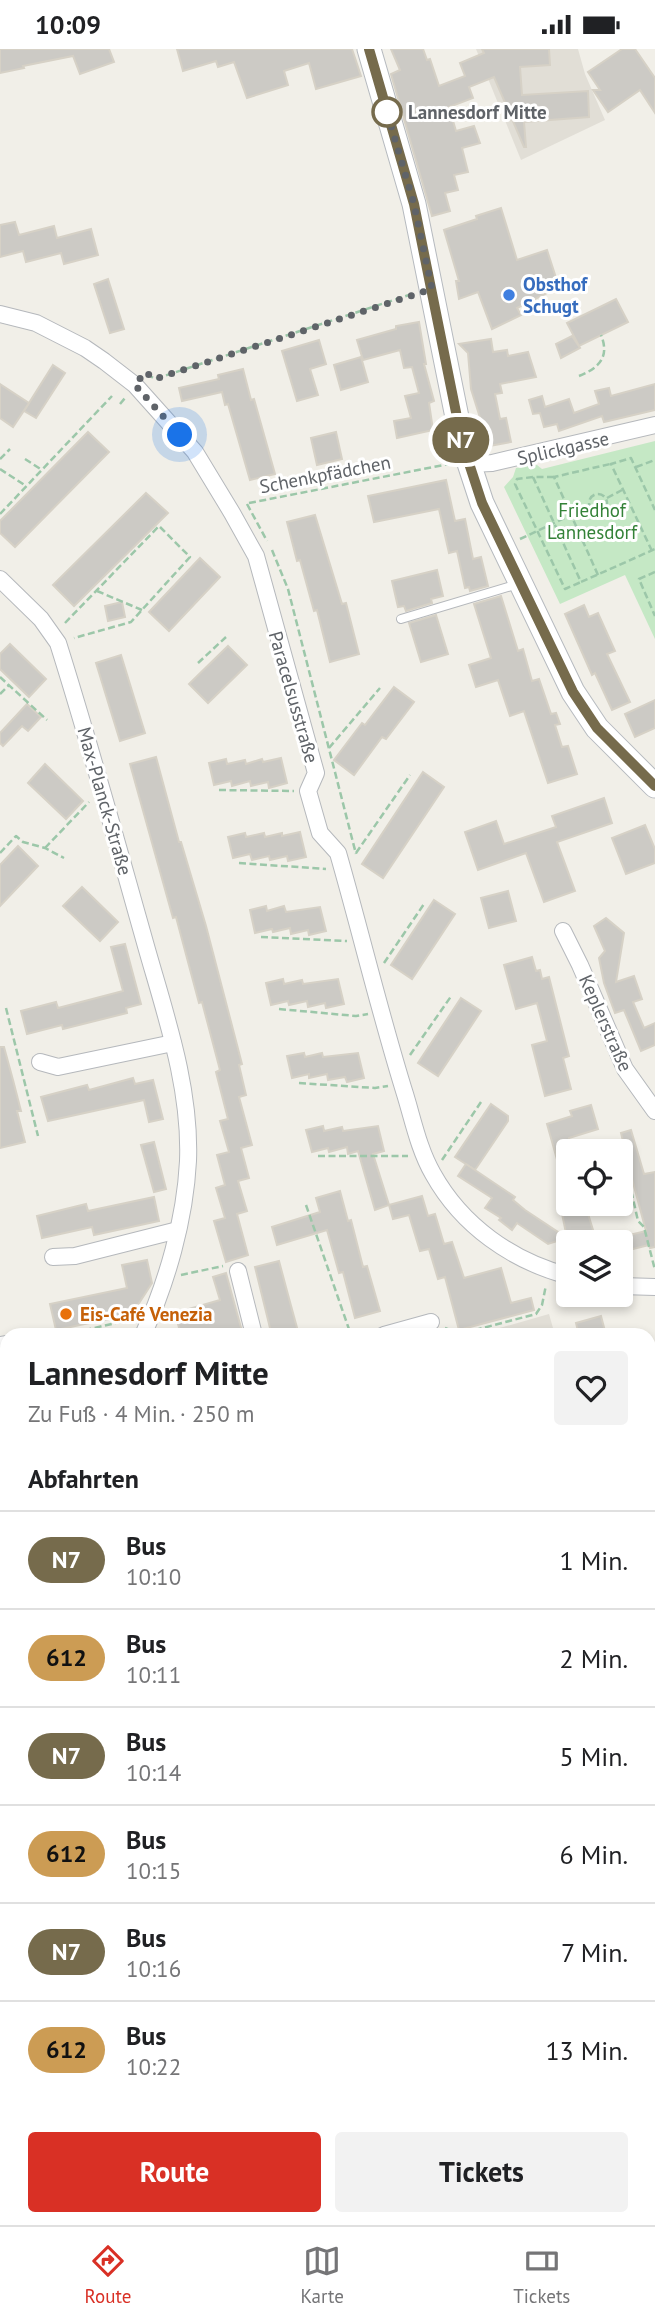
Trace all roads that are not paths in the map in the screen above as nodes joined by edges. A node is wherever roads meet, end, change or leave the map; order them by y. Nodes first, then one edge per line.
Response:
1 (369, 49) edge
2 (0, 314) edge
3 (655, 425) edge
4 (469, 464) junction
5 (0, 579) edge
6 (521, 583) junction
7 (401, 619) dead end
8 (650, 772) edge
9 (563, 931) dead end
10 (173, 1043) junction
11 (40, 1062) dead end
12 (655, 1111) edge
13 (178, 1230) junction
14 (53, 1257) dead end
15 (238, 1271) road end
16 (556, 1273) edge
17 (633, 1286) edge
18 (655, 1287) edge
19 (431, 1322) road end
20 (146, 1328) edge
21 (252, 1328) edge
22 (409, 1328) edge

1 - 4 street
2 - 16 street, Paracelsusstraße
3 - 4 street, Splickgasse
4 - 6 street
5 - 10 street, Max-Planck-Straße
6 - 7 lane
6 - 8 street
9 - 12 street, Keplerstraße
10 - 11 street
10 - 13 street, Max-Planck-Straße
13 - 14 street
13 - 20 street, Max-Planck-Straße
15 - 21 street
17 - 18 street
19 - 22 street

